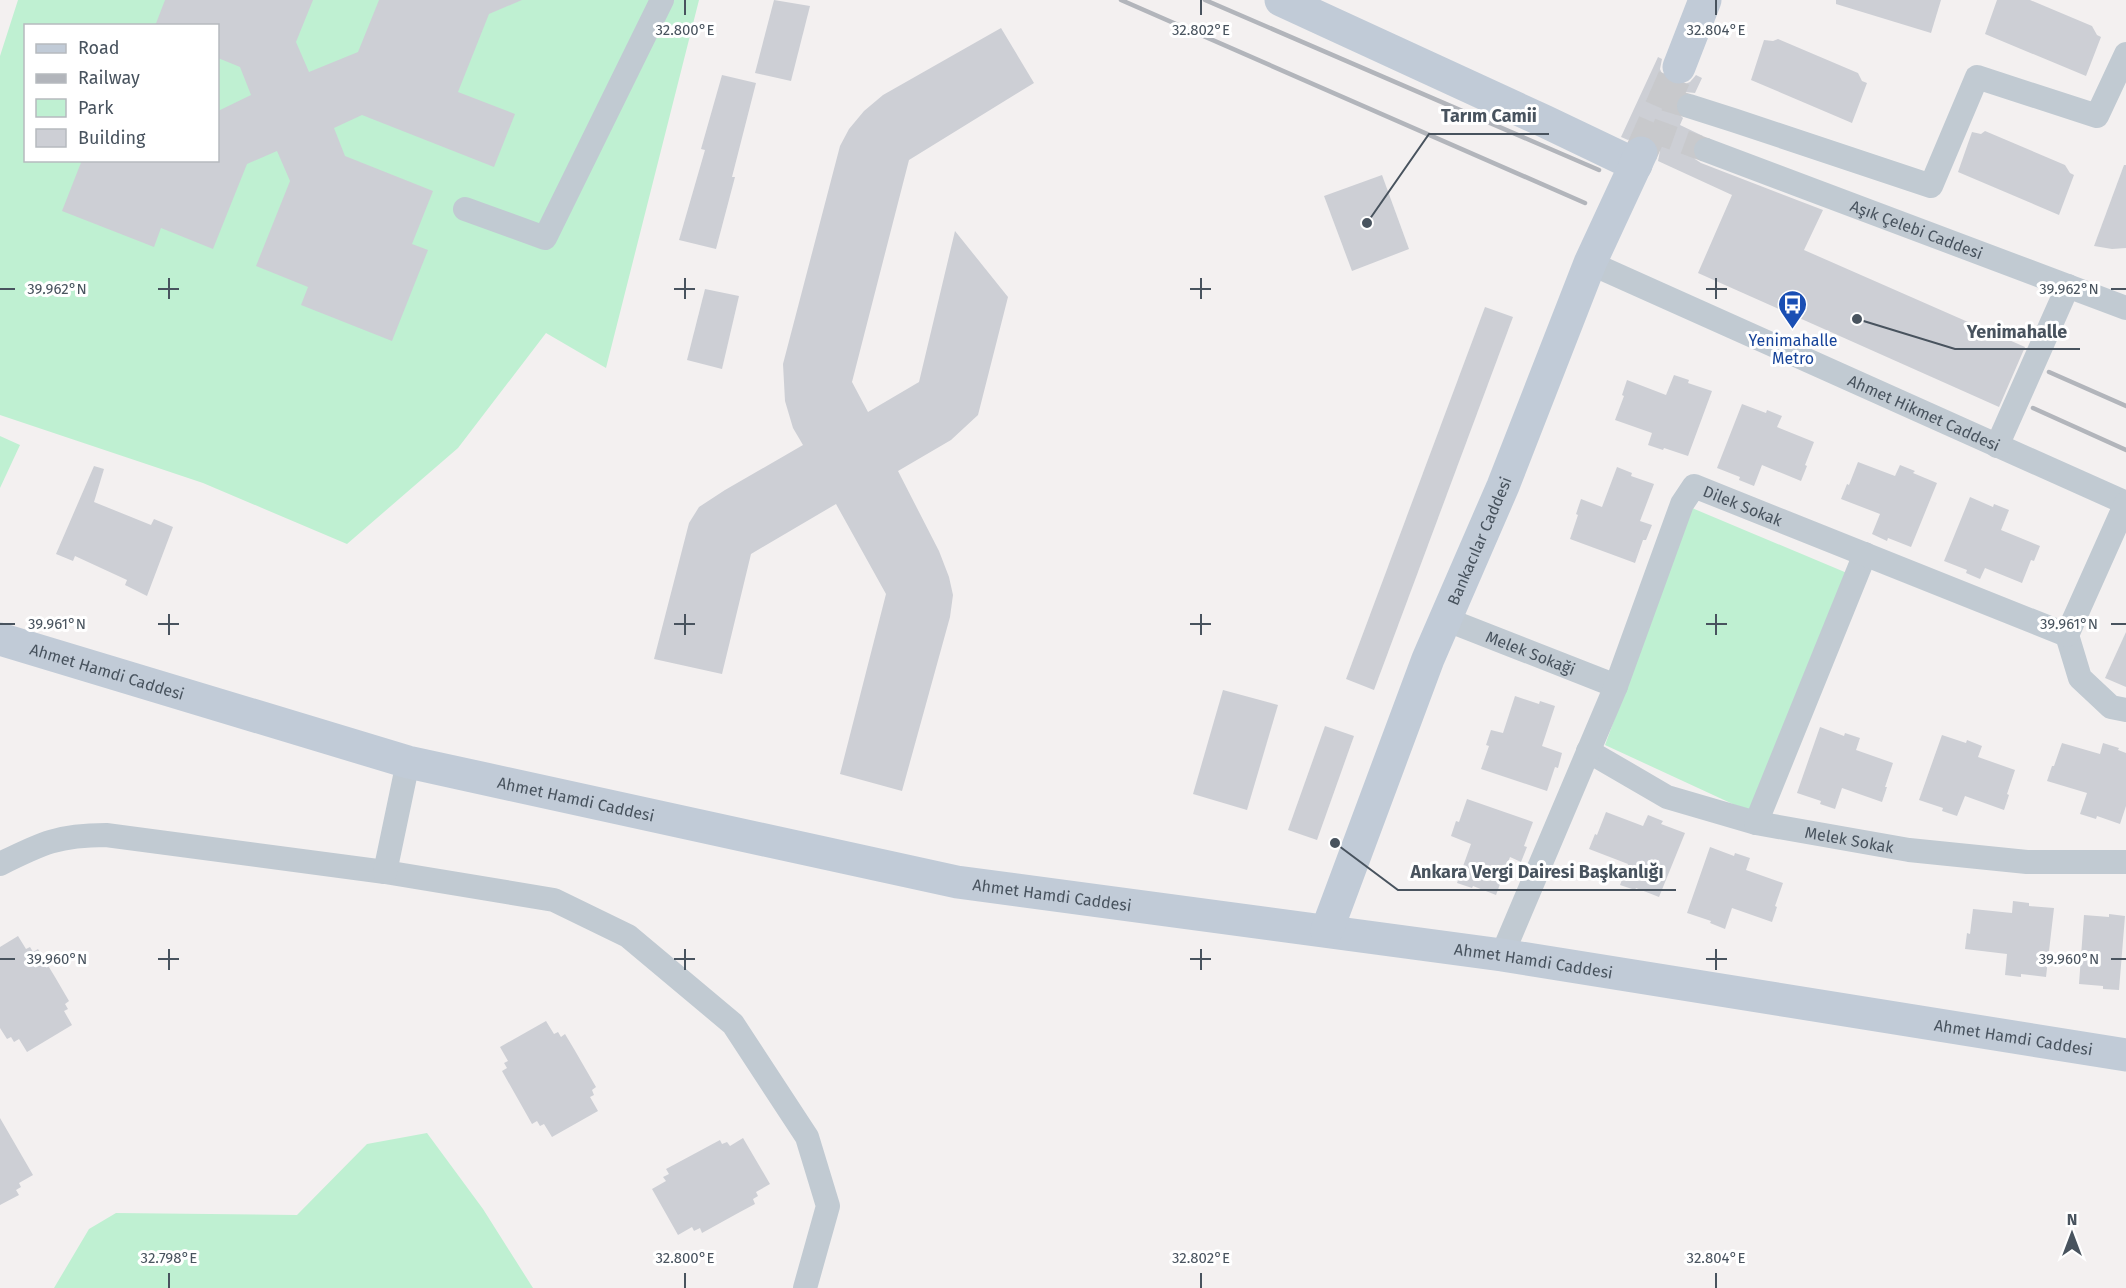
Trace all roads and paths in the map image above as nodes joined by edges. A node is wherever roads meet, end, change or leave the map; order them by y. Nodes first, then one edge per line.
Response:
1 (662, 0) edge
2 (1281, 0) edge
3 (1705, 0) edge
4 (2126, 54) edge
5 (1678, 67) tunnel mouth
6 (1689, 106) tunnel mouth
7 (1706, 150) tunnel mouth
8 (465, 209) dead end
9 (1590, 263) junction
10 (2068, 286) junction
11 (2126, 308) edge
12 (1997, 446) junction
13 (2126, 503) edge
14 (1865, 554) junction
15 (1445, 619) junction
16 (2067, 635) junction
17 (0, 639) edge
18 (1616, 686) junction
19 (2126, 710) edge
20 (1588, 751) junction
21 (408, 762) junction
22 (1756, 824) junction
23 (2126, 862) edge
24 (0, 864) edge
25 (385, 872) junction
26 (1327, 930) junction
27 (1502, 955) junction
28 (2126, 1054) edge
29 (805, 1288) edge

1 - 8 street
2 - 9 street, Bankacılar Caddesi
3 - 5 street
4 - 6 street
7 - 10 street, Aşık Çelebi Caddesi
9 - 12 street, Ahmet Hikmet Caddesi
9 - 15 street, Bankacılar Caddesi
10 - 11 street, Aşık Çelebi Caddesi
10 - 12 street
12 - 13 street, Ahmet Hikmet Caddesi
13 - 16 street
14 - 16 street, Dilek Sokak
14 - 18 street, Dilek Sokak
14 - 22 street
15 - 18 street, Melek Sokaği
15 - 26 street, Bankacılar Caddesi
16 - 19 street
17 - 21 street, Ahmet Hamdi Caddesi
18 - 20 street, Dilek Sokak
20 - 22 street, Melek Sokak
20 - 27 street, Dilek Sokak
21 - 25 street
21 - 26 street, Ahmet Hamdi Caddesi
22 - 23 street, Melek Sokak
24 - 25 street
25 - 29 street
26 - 27 street, Ahmet Hamdi Caddesi
27 - 28 street, Ahmet Hamdi Caddesi

